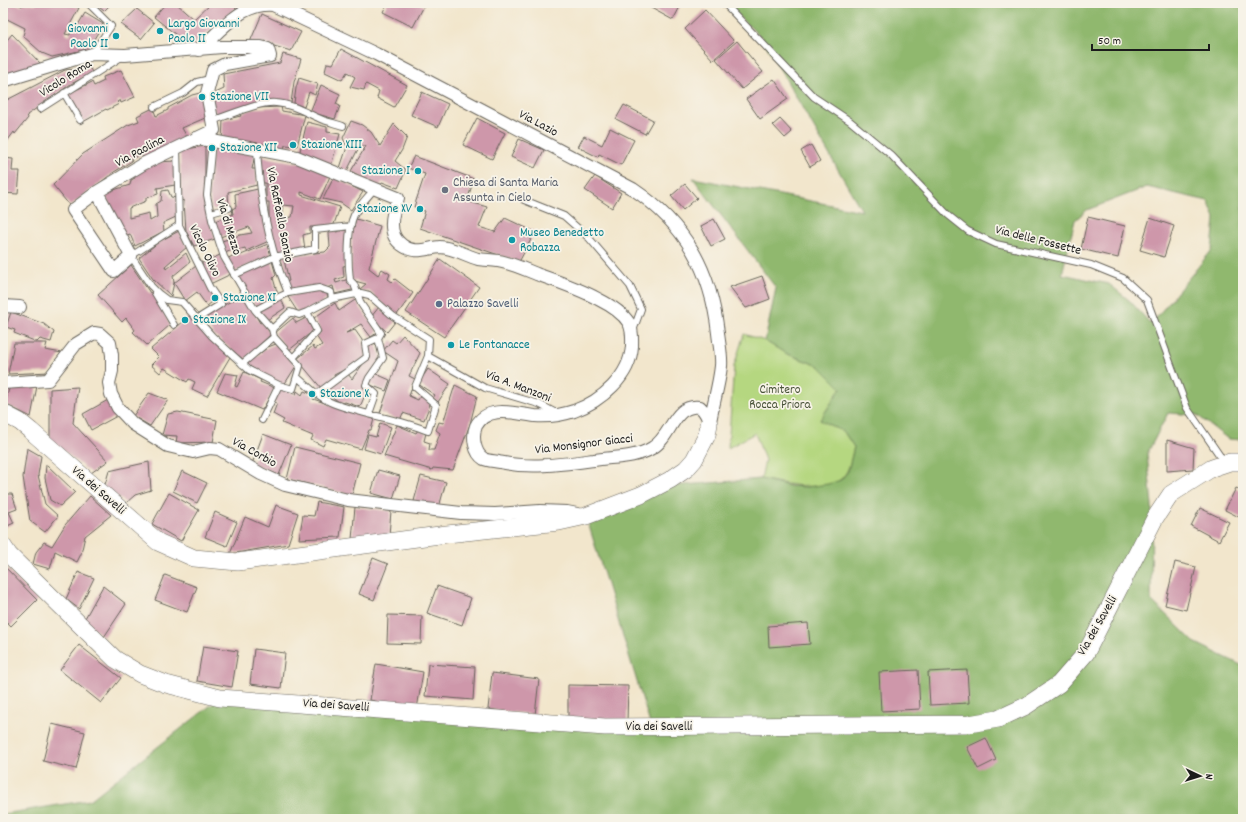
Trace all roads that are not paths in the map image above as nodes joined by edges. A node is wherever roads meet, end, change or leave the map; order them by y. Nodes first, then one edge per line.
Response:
1 (88, 3) edge
2 (724, 3) edge
3 (199, 50) junction
4 (92, 54) junction
5 (125, 55) junction
6 (210, 79) junction
7 (3, 81) edge
8 (64, 93) junction
9 (154, 107) dead end
10 (40, 109) dead end
11 (80, 120) dead end
12 (211, 121) junction
13 (343, 126) dead end
14 (196, 138) junction
15 (212, 141) junction
16 (177, 148) junction
17 (257, 150) junction
18 (375, 188) junction
19 (97, 192) junction
20 (524, 200) dead end
21 (229, 208) dead end
22 (210, 213) junction
23 (179, 225) junction
24 (351, 226) junction
25 (131, 256) junction
26 (274, 257) junction
27 (234, 275) junction
28 (151, 286) junction
29 (288, 293) junction
30 (357, 293) junction
31 (332, 299) junction
32 (3, 306) edge
33 (20, 307) dead end
34 (255, 310) junction
35 (307, 312) junction
36 (197, 319) junction
37 (174, 325) dead end
38 (272, 329) junction
39 (632, 332) junction
40 (274, 337) junction
41 (378, 338) junction
42 (428, 356) junction
43 (293, 358) junction
44 (242, 364) junction
45 (297, 377) junction
46 (3, 383) edge
47 (279, 385) junction
48 (318, 393) junction
49 (3, 413) edge
50 (369, 414) junction
51 (559, 415) junction
52 (262, 420) dead end
53 (709, 424) junction
54 (1236, 462) edge
55 (586, 516) junction
56 (3, 546) edge

1 - 4 lane
2 - 54 lane, Via delle Fossette
3 - 5 street
3 - 6 street
3 - 53 street, Via Lazio
4 - 5 street
4 - 7 street
5 - 8 lane, Vicolo Roma
6 - 9 lane
6 - 12 street
8 - 10 lane, Vicolo Roma
8 - 11 lane
12 - 13 lane
12 - 14 street, Via Paolina
14 - 15 street
14 - 16 street, Via Paolina
15 - 17 street
15 - 22 lane, Via di Mezzo
16 - 19 street, Via Paolina
16 - 23 lane, Vicolo Olivo
17 - 18 street
17 - 26 lane, Via Raffaello Sanzio
18 - 24 lane
18 - 39 street
19 - 25 street
19 - 25 street, Via Paolina
20 - 39 lane
21 - 22 lane
22 - 27 lane, Via di Mezzo
23 - 25 lane, Vicolo Olivo
23 - 36 lane, Vicolo Olivo
24 - 26 lane
24 - 30 lane
25 - 28 lane
26 - 27 lane
26 - 29 lane, Via Raffaello Sanzio
27 - 34 lane, Via di Mezzo
28 - 36 lane
28 - 37 lane
29 - 31 lane
29 - 34 lane
30 - 31 lane
30 - 41 lane
30 - 42 lane
31 - 35 lane
32 - 33 street
34 - 38 lane, Via di Mezzo
35 - 38 lane
35 - 43 lane
36 - 44 lane
38 - 40 lane, Via di Mezzo
39 - 51 street, Via Monsignor Giacci
40 - 43 lane, Via di Mezzo
40 - 44 lane
41 - 48 lane
41 - 50 lane
42 - 50 lane
42 - 51 lane, Via A. Manzoni
43 - 45 lane, Via di Mezzo
44 - 47 lane
45 - 47 lane
45 - 48 lane
46 - 55 street, Via Corbio
47 - 52 lane
48 - 50 lane
49 - 55 street, Via dei Savelli
51 - 53 street, Via Monsignor Giacci
53 - 55 street, Via dei Savelli
54 - 56 street, Via dei Savelli

